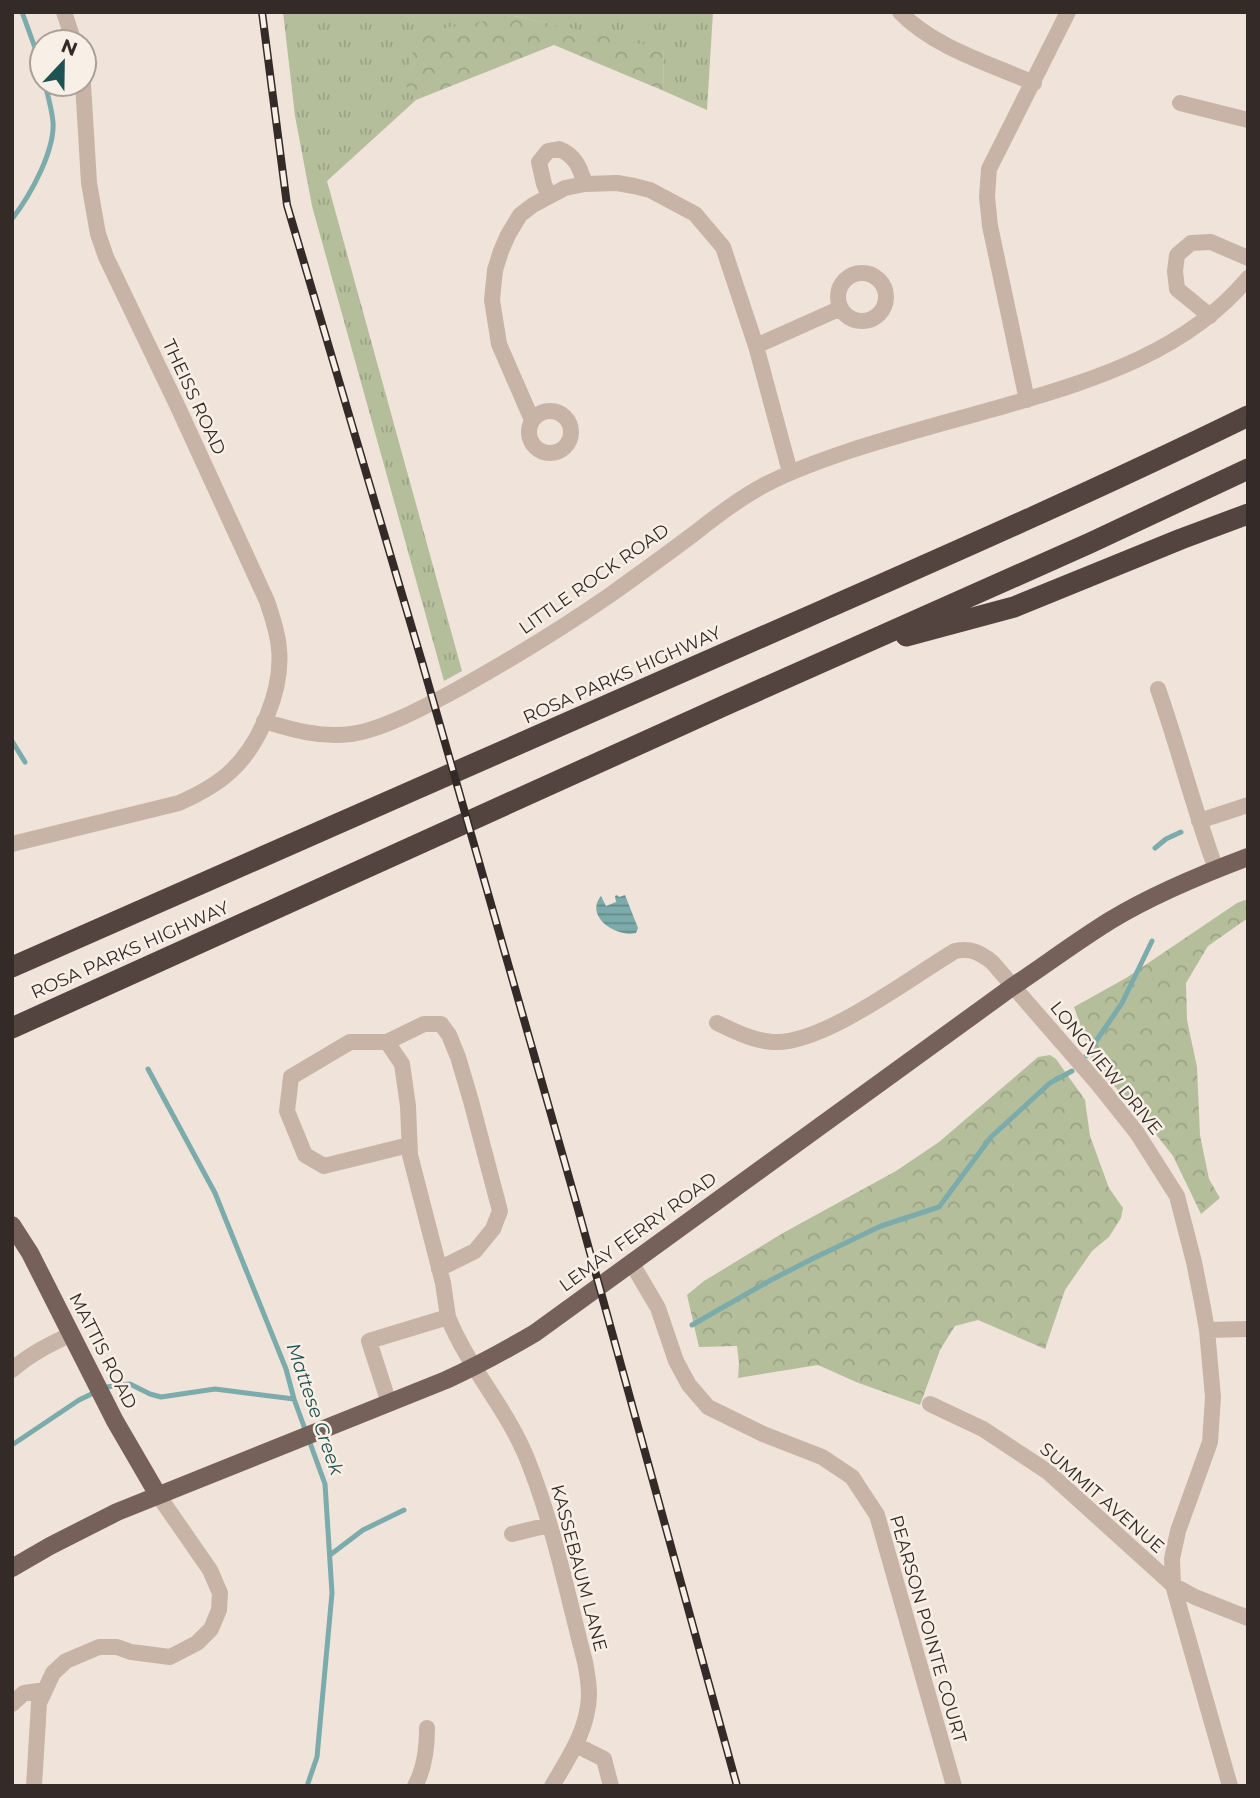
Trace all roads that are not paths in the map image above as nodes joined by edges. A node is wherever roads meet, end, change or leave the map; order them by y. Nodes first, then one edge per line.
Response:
1 (900, 12) edge
2 (1068, 12) edge
3 (1034, 83) junction
4 (84, 98) edge
5 (1180, 103) dead end
6 (1248, 120) edge
7 (585, 184) junction
8 (549, 196) junction
9 (1248, 258) edge
10 (1248, 278) edge
11 (841, 308) dead end
12 (1210, 316) junction
13 (756, 346) junction
14 (1027, 400) junction
15 (1248, 416) edge
16 (532, 420) dead end
17 (1248, 469) edge
18 (790, 472) junction
19 (1248, 514) edge
20 (840, 654) junction
21 (1158, 689) dead end
22 (264, 721) junction
23 (1248, 805) edge
24 (1199, 821) junction
25 (12, 844) edge
26 (1248, 857) edge
27 (1216, 869) junction
28 (12, 967) edge
29 (1013, 987) junction
30 (717, 1023) dead end
31 (12, 1028) edge
32 (387, 1042) junction
33 (409, 1145) junction
34 (12, 1225) edge
35 (631, 1262) junction
36 (439, 1269) junction
37 (448, 1317) junction
38 (1248, 1329) edge
39 (1207, 1330) junction
40 (72, 1334) junction
41 (473, 1368) junction
42 (12, 1370) edge
43 (388, 1403) junction
44 (930, 1404) dead end
45 (158, 1495) junction
46 (550, 1525) junction
47 (512, 1534) dead end
48 (12, 1569) edge
49 (1173, 1585) junction
50 (1248, 1618) edge
51 (45, 1690) junction
52 (12, 1704) edge
53 (427, 1728) dead end
54 (576, 1745) junction
55 (34, 1786) edge
56 (415, 1786) edge
57 (552, 1786) edge
58 (611, 1786) edge
59 (954, 1786) edge
60 (1230, 1786) edge

1 - 3 street
2 - 3 street
3 - 14 street
4 - 22 street, THEISS ROAD
5 - 6 street
7 - 8 street
7 - 8 street
7 - 13 street
8 - 16 street
9 - 12 street
10 - 12 street, LITTLE ROCK ROAD
11 - 13 street
12 - 14 street, LITTLE ROCK ROAD
13 - 18 street
14 - 18 street, LITTLE ROCK ROAD
15 - 28 highway, ROSA PARKS HIGHWAY
17 - 20 highway
18 - 22 street, LITTLE ROCK ROAD
19 - 20 highway
20 - 31 highway, ROSA PARKS HIGHWAY
21 - 24 street
22 - 25 street
23 - 24 street
24 - 27 street
26 - 27 main road, LEMAY FERRY ROAD
27 - 29 main road, LEMAY FERRY ROAD
29 - 30 street, LONGVIEW DRIVE
29 - 35 main road, LEMAY FERRY ROAD
29 - 39 street, LONGVIEW DRIVE
32 - 33 street
32 - 33 street
32 - 36 street
33 - 36 street, KASSEBAUM LANE
34 - 40 main road, MATTIS ROAD
35 - 41 main road, LEMAY FERRY ROAD
35 - 59 street, PEARSON POINTE COURT
36 - 37 street, KASSEBAUM LANE
37 - 41 street, KASSEBAUM LANE
37 - 43 street
38 - 39 street
39 - 49 street, LONGVIEW DRIVE
40 - 42 street
40 - 45 main road, MATTIS ROAD
41 - 43 main road, LEMAY FERRY ROAD
41 - 46 street, KASSEBAUM LANE
43 - 45 main road, LEMAY FERRY ROAD
44 - 49 street, SUMMIT AVENUE
45 - 48 main road, LEMAY FERRY ROAD
45 - 51 street
46 - 47 street
46 - 54 street, KASSEBAUM LANE
49 - 50 street, SUMMIT AVENUE
49 - 60 street, LONGVIEW DRIVE
51 - 52 street
51 - 55 street
53 - 56 street
54 - 57 street, KASSEBAUM LANE
54 - 58 street

